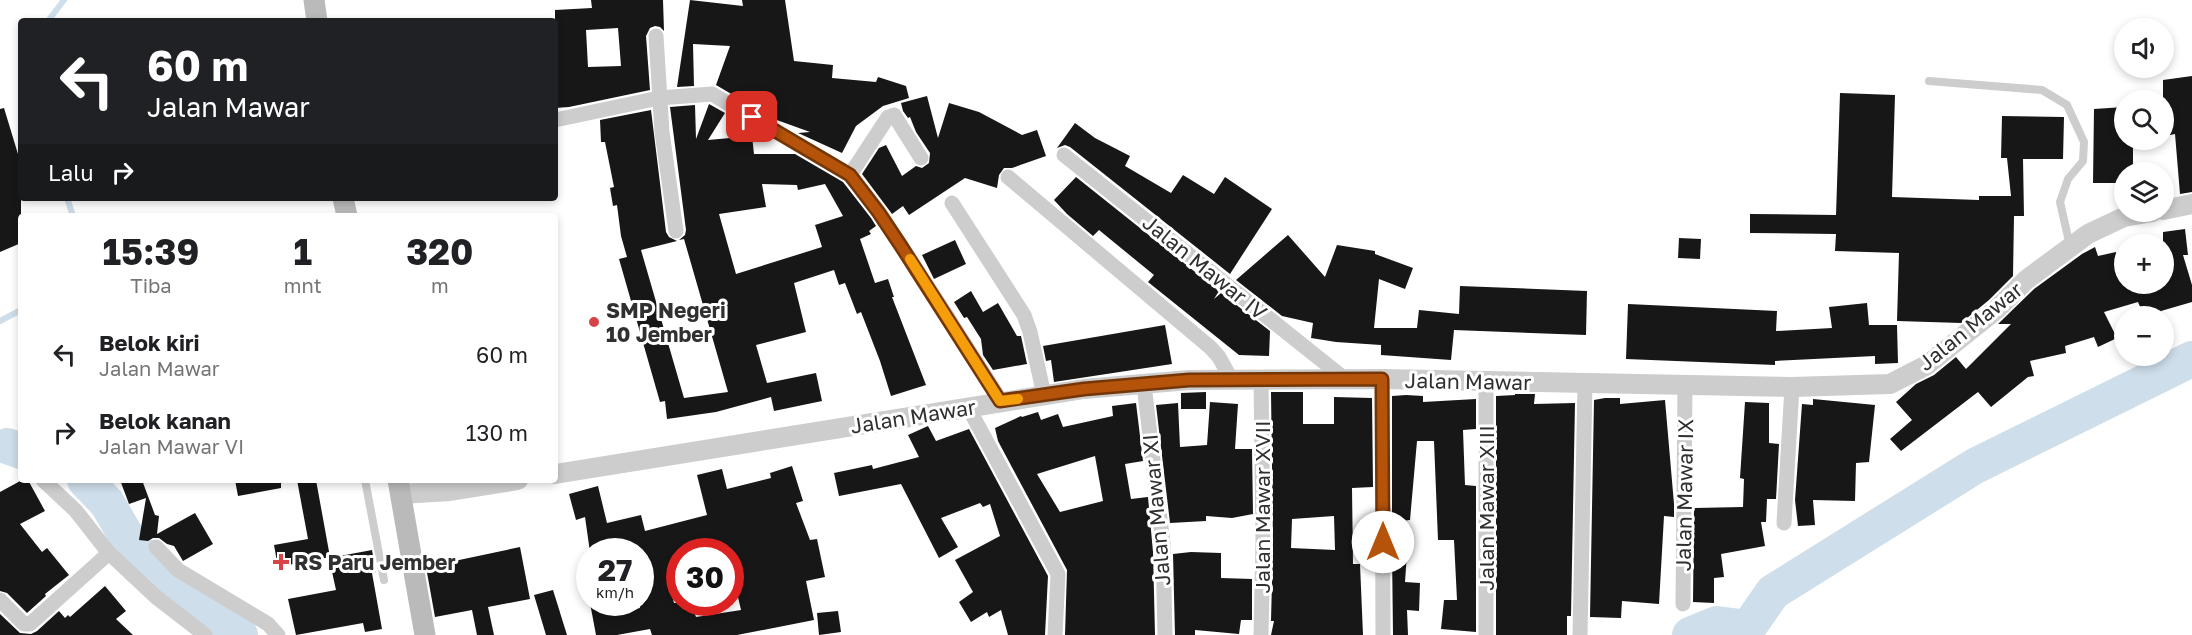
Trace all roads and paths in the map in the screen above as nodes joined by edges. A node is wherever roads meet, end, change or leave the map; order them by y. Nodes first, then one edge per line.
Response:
1 (314, 0) edge
2 (317, 18) edge
3 (656, 36) dead end
4 (1929, 81) dead end
5 (659, 98) junction
6 (558, 119) edge
7 (1064, 155) dead end
8 (921, 158) dead end
9 (850, 175) junction
10 (1008, 177) dead end
11 (952, 203) dead end
12 (2192, 204) edge
13 (2174, 208) edge
14 (2114, 222) edge
15 (676, 231) dead end
16 (2070, 248) junction
17 (1231, 379) junction
18 (1262, 379) junction
19 (1345, 379) junction
20 (1382, 379) junction
21 (1486, 382) junction
22 (1144, 384) junction
23 (1585, 384) junction
24 (1685, 386) junction
25 (1792, 387) junction
26 (1044, 395) junction
27 (1000, 401) junction
28 (968, 407) junction
29 (558, 474) edge
30 (46, 483) edge
31 (366, 483) edge
32 (499, 483) edge
33 (400, 487) edge
34 (1784, 524) dead end
35 (156, 547) dead end
36 (109, 553) junction
37 (384, 580) dead end
38 (0, 600) edge
39 (1683, 604) dead end
40 (266, 631) edge
41 (205, 635) edge
42 (425, 635) edge
43 (1055, 635) edge
44 (1164, 635) edge
45 (1261, 635) edge
46 (1383, 635) edge
47 (1486, 635) edge
48 (1580, 635) edge

1 - 2 main road
3 - 5 street
4 - 16 lane
5 - 6 street
5 - 9 street
5 - 15 street
7 - 19 street, Jalan Mawar IV
8 - 9 street
9 - 27 street
10 - 17 street
11 - 26 street
12 - 13 street
14 - 16 street, Jalan Mawar
16 - 25 street, Jalan Mawar
17 - 18 street, Jalan Mawar
17 - 22 street, Jalan Mawar
18 - 19 street, Jalan Mawar
18 - 45 street, Jalan Mawar XVII
19 - 20 street, Jalan Mawar
20 - 21 street, Jalan Mawar
20 - 46 street
21 - 23 street, Jalan Mawar
21 - 47 street, Jalan Mawar XIII
22 - 26 street, Jalan Mawar
22 - 44 street, Jalan Mawar XI
23 - 24 street, Jalan Mawar
23 - 48 street
24 - 25 street, Jalan Mawar
24 - 39 street, Jalan Mawar IX
25 - 34 street
26 - 27 street, Jalan Mawar
27 - 28 street, Jalan Mawar
28 - 29 street, Jalan Mawar
28 - 43 street
30 - 36 street
31 - 37 lane
32 - 33 street
33 - 42 main road
35 - 40 street
36 - 38 street
36 - 41 street

